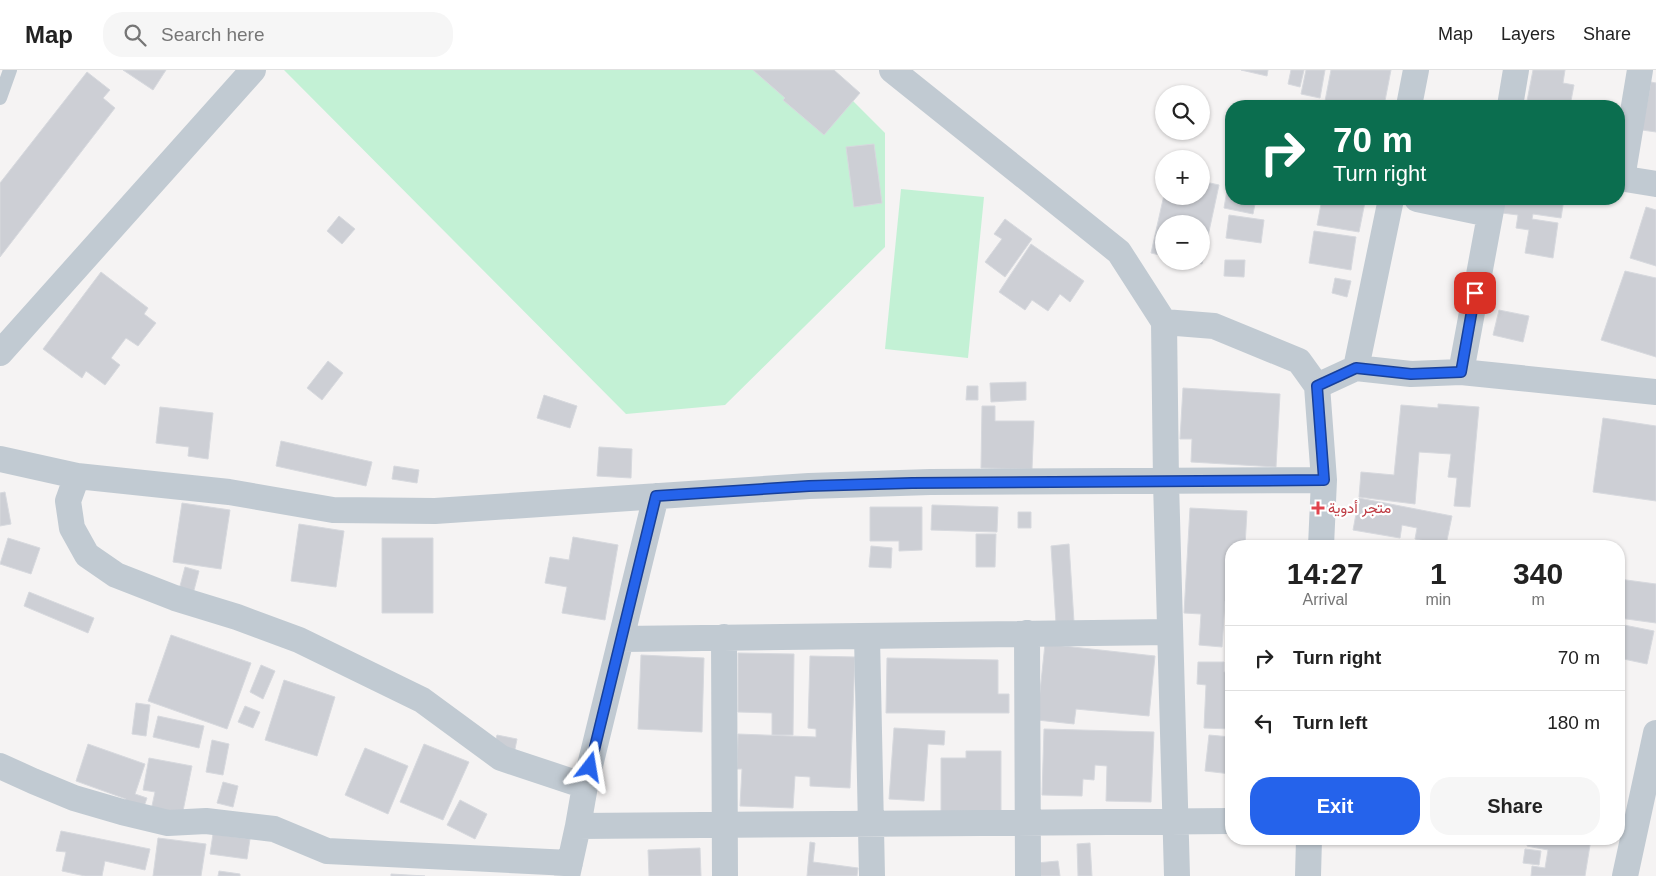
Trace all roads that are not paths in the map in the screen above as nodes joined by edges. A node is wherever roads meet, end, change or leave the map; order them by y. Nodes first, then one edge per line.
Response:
1 (10, 70) edge
2 (253, 70) edge
3 (892, 70) edge
4 (1416, 70) edge
5 (1516, 70) edge
6 (1640, 70) edge
7 (0, 98) edge
8 (1410, 100) edge
9 (1511, 100) edge
10 (1625, 151) edge
11 (1625, 179) edge
12 (1656, 184) edge
13 (1390, 205) edge
14 (1491, 206) edge
15 (1164, 322) junction
16 (0, 353) edge
17 (1356, 368) junction
18 (1461, 372) junction
19 (1317, 386) junction
20 (1656, 392) edge
21 (0, 459) edge
22 (77, 476) junction
23 (1324, 480) junction
24 (1166, 482) junction
25 (656, 496) junction
26 (1321, 540) edge
27 (1170, 632) junction
28 (1027, 634) junction
29 (868, 636) junction
30 (724, 637) junction
31 (622, 639) junction
32 (1656, 732) edge
33 (0, 766) edge
34 (585, 786) junction
35 (1174, 821) junction
36 (1225, 821) edge
37 (1028, 822) junction
38 (871, 823) junction
39 (724, 824) junction
40 (578, 826) junction
41 (1309, 845) edge
42 (568, 869) edge
43 (724, 876) edge
44 (872, 876) edge
45 (1028, 876) edge
46 (1177, 876) edge
47 (1308, 876) edge
48 (1624, 876) edge

1 - 7 lane
2 - 16 street
3 - 15 street
4 - 8 street
5 - 9 street
6 - 10 street
11 - 12 street
13 - 17 street
14 - 18 street
15 - 19 street
15 - 24 street
17 - 18 street
17 - 19 street
18 - 20 street
19 - 23 street
21 - 22 street
22 - 25 street
22 - 34 street
23 - 24 street
23 - 26 street
24 - 25 street
24 - 27 street
25 - 31 street
27 - 28 street
27 - 35 street
28 - 29 street
28 - 37 street
29 - 30 street
29 - 38 street
30 - 31 street
30 - 39 street
31 - 34 street
32 - 48 street
33 - 42 street
34 - 40 street
35 - 36 street
35 - 37 street
35 - 46 street
37 - 38 street
37 - 45 street
38 - 39 street
38 - 44 street
39 - 40 street
39 - 43 street
40 - 42 street
41 - 47 street

